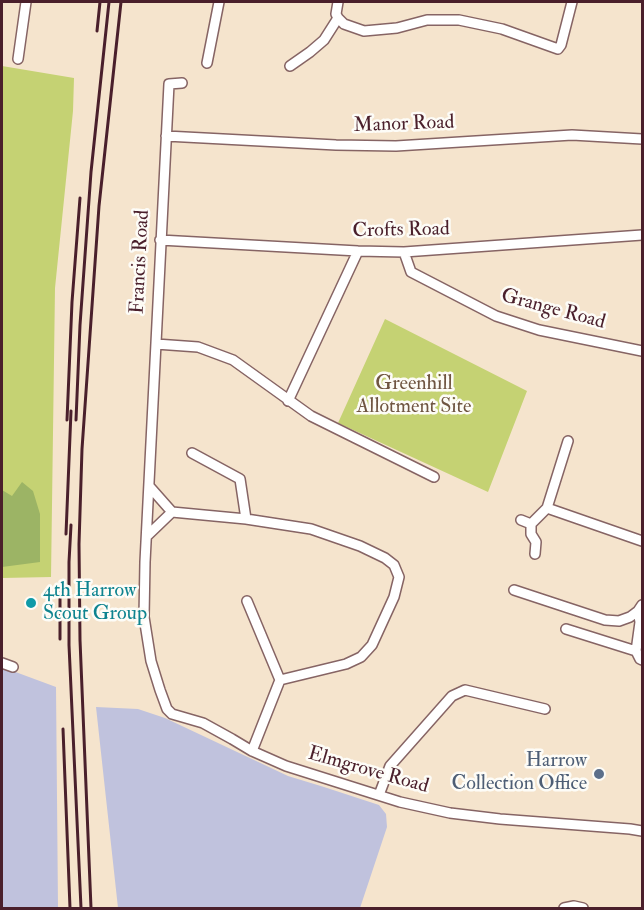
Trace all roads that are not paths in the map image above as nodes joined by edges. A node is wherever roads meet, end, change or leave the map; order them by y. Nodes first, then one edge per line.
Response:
1 (26, 2) edge
2 (219, 2) edge
3 (338, 2) edge
4 (572, 2) edge
5 (338, 18) junction
6 (18, 59) dead end
7 (207, 63) dead end
8 (290, 66) dead end
9 (182, 83) dead end
10 (166, 136) junction
11 (642, 139) edge
12 (642, 235) edge
13 (160, 240) junction
14 (358, 251) junction
15 (404, 252) junction
16 (156, 344) junction
17 (642, 351) edge
18 (288, 401) junction
19 (568, 441) dead end
20 (192, 453) dead end
21 (434, 477) dead end
22 (149, 486) junction
23 (547, 508) junction
24 (172, 512) junction
25 (246, 519) junction
26 (147, 536) junction
27 (642, 541) edge
28 (534, 554) dead end
29 (514, 590) dead end
30 (247, 601) dead end
31 (640, 608) edge
32 (566, 629) dead end
33 (636, 651) junction
34 (642, 660) edge
35 (2, 663) edge
36 (13, 667) dead end
37 (280, 680) junction
38 (167, 709) joint
39 (545, 709) dead end
40 (252, 751) junction
41 (379, 795) junction
42 (642, 831) edge
43 (564, 909) edge
44 (584, 909) edge

1 - 6 street
2 - 7 street
3 - 5 street
4 - 5 street
5 - 8 street
9 - 10 street, Francis Road
10 - 11 street, Manor Road
10 - 13 street, Francis Road
12 - 15 street, Crofts Road
13 - 14 street, Crofts Road
13 - 16 street, Francis Road
14 - 15 street, Crofts Road
14 - 18 street
15 - 17 street, Grange Road
16 - 18 street
16 - 22 street, Francis Road
18 - 21 street
19 - 23 street
20 - 25 street
22 - 24 street
22 - 26 street, Francis Road
23 - 27 street
23 - 28 street
24 - 25 street
24 - 26 street
25 - 37 street
26 - 38 street, Francis Road
29 - 31 street
30 - 37 street
31 - 33 street
32 - 33 street
33 - 34 street
35 - 36 street
37 - 40 street
38 - 40 street, Elmgrove Road
39 - 41 street
40 - 41 street, Elmgrove Road
41 - 42 street, Elmgrove Road
43 - 44 street

